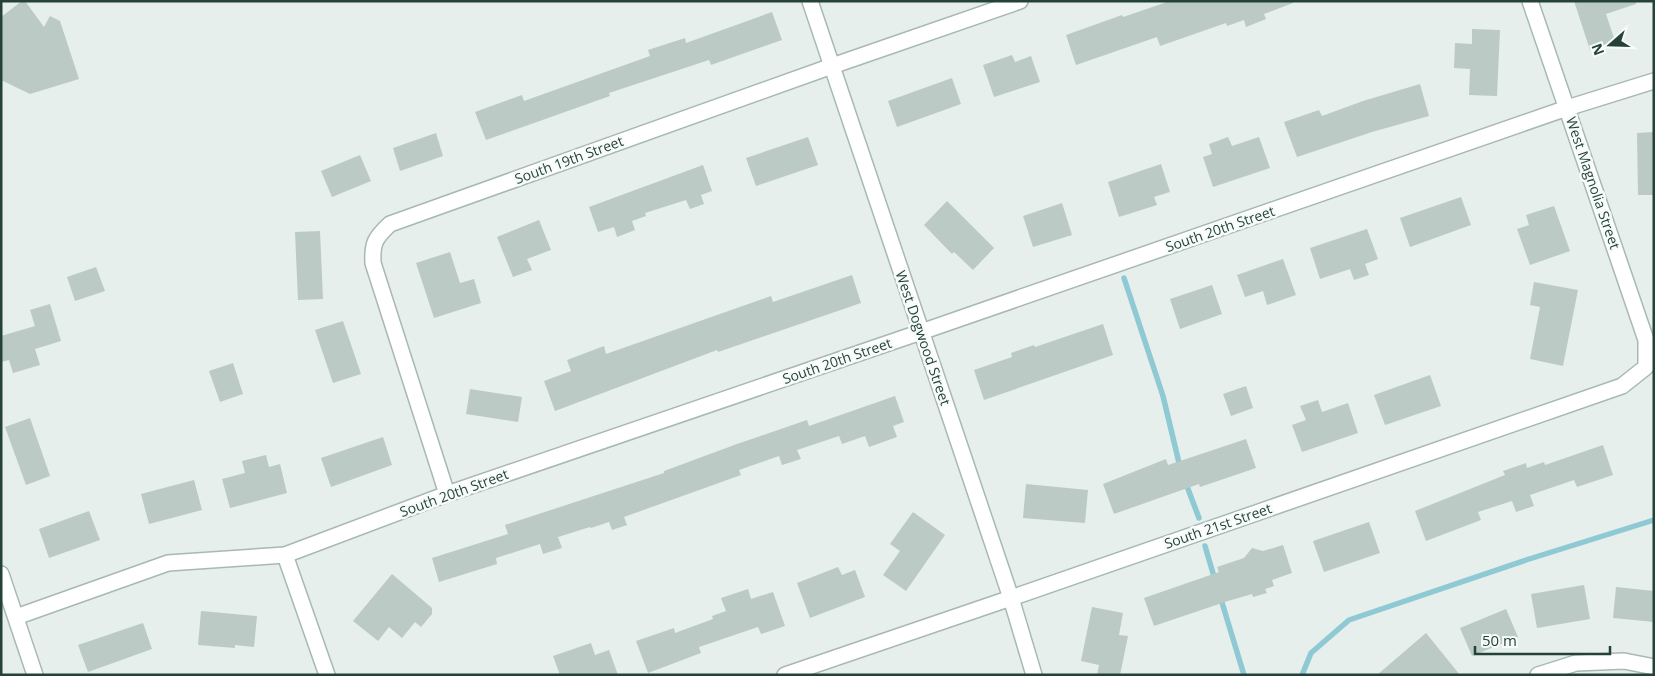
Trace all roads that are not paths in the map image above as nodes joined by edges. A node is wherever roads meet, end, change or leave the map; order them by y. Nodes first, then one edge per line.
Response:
1 (810, 1) edge
2 (1020, 1) edge
3 (1530, 1) edge
4 (832, 66) junction
5 (1654, 81) edge
6 (1568, 108) junction
7 (921, 332) junction
8 (1646, 367) joint
9 (447, 494) junction
10 (284, 555) junction
11 (1, 574) edge
12 (1011, 598) junction
13 (16, 617) junction
14 (1654, 667) edge
15 (35, 675) edge
16 (327, 675) edge
17 (785, 675) edge
18 (1034, 675) edge
19 (1538, 675) edge

1 - 4 street, West Dogwood Street
2 - 4 street, South 19th Street
3 - 6 street, West Magnolia Street
4 - 7 street, West Dogwood Street
4 - 9 street, South 19th Street
5 - 6 street, South 20th Street
6 - 7 street, South 20th Street
6 - 8 street, West Magnolia Street
7 - 9 street, South 20th Street
7 - 12 street, West Dogwood Street
8 - 12 street, South 21st Street
9 - 10 street, South 20th Street
10 - 13 street, South 20th Street
10 - 16 street
11 - 13 street
12 - 17 street, South 21st Street
12 - 18 street, West Dogwood Street
13 - 15 street
14 - 19 street

